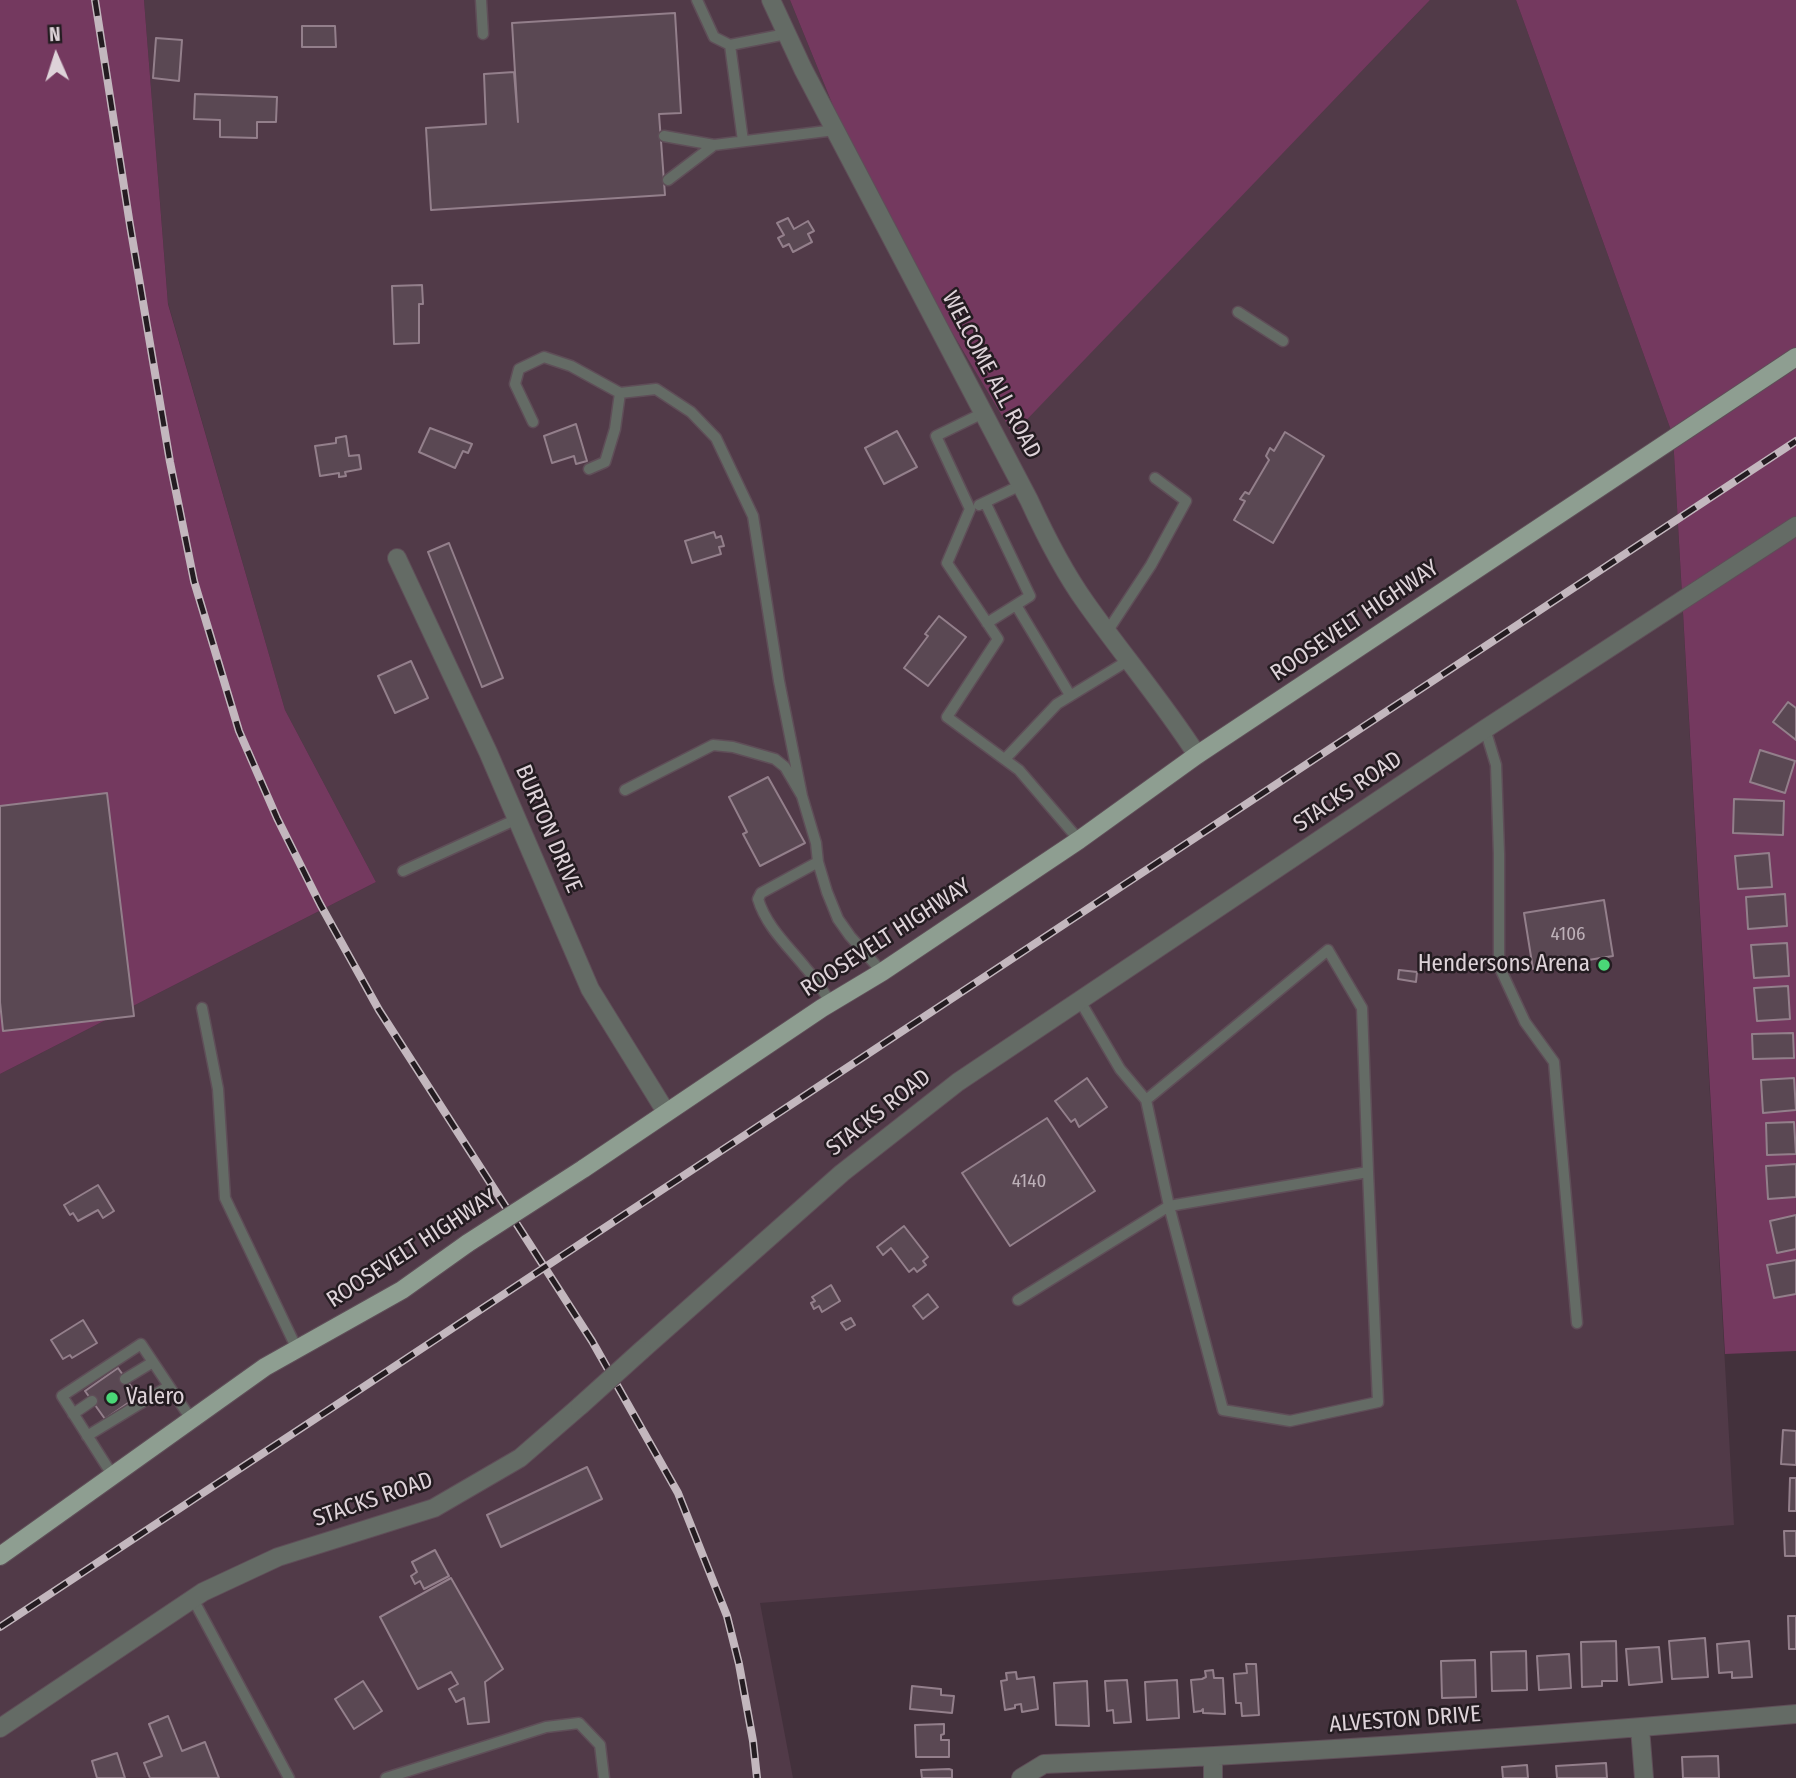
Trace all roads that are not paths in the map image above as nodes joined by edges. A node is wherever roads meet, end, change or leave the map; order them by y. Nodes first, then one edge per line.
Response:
1 (481, 0) edge
2 (697, 0) edge
3 (771, 0) edge
4 (483, 34) dead end
5 (786, 34) junction
6 (730, 45) junction
7 (835, 130) junction
8 (664, 136) dead end
9 (743, 141) junction
10 (714, 145) junction
11 (668, 180) dead end
12 (1238, 312) dead end
13 (1283, 341) dead end
14 (1796, 357) edge
15 (620, 393) junction
16 (983, 413) junction
17 (533, 422) dead end
18 (589, 470) dead end
19 (1155, 478) dead end
20 (1021, 485) junction
21 (985, 502) junction
22 (970, 509) junction
23 (1796, 526) edge
24 (397, 558) dead end
25 (1016, 605) junction
26 (987, 623) junction
27 (1107, 632) junction
28 (1129, 660) junction
29 (1070, 695) junction
30 (1485, 729) junction
31 (1197, 755) junction
32 (1005, 759) junction
33 (625, 789) dead end
34 (802, 796) junction
35 (517, 819) junction
36 (1079, 840) junction
37 (818, 862) junction
38 (402, 871) dead end
39 (882, 972) junction
40 (1080, 1001) junction
41 (831, 1003) junction
42 (202, 1007) dead end
43 (1146, 1100) junction
44 (667, 1112) junction
45 (1368, 1172) junction
46 (1169, 1206) junction
47 (1018, 1300) dead end
48 (1577, 1323) dead end
49 (297, 1349) junction
50 (153, 1362) junction
51 (125, 1379) dead end
52 (169, 1386) junction
53 (92, 1401) dead end
54 (72, 1414) junction
55 (191, 1419) junction
56 (87, 1436) junction
57 (113, 1475) junction
58 (0, 1556) edge
59 (193, 1599) junction
60 (1796, 1714) edge
61 (0, 1728) edge
62 (1640, 1728) junction
63 (1213, 1757) junction
64 (289, 1778) edge
65 (386, 1778) edge
66 (604, 1778) edge
67 (1021, 1778) edge
68 (1213, 1778) edge
69 (1644, 1778) edge

1 - 4 lane
2 - 6 lane
3 - 5 street, WELCOME ALL ROAD
5 - 6 lane
5 - 7 street, WELCOME ALL ROAD
6 - 9 lane
7 - 9 lane
7 - 16 street, WELCOME ALL ROAD
8 - 10 lane
9 - 10 lane
10 - 11 lane
12 - 13 lane
14 - 31 main road, ROOSEVELT HIGHWAY
15 - 17 lane
15 - 18 lane
15 - 34 lane
16 - 20 street, WELCOME ALL ROAD
16 - 22 lane
19 - 27 lane
20 - 21 lane
20 - 27 street, WELCOME ALL ROAD
21 - 22 lane
21 - 25 lane
22 - 26 lane
23 - 30 street, STACKS ROAD
24 - 35 street, BURTON DRIVE
25 - 26 lane
25 - 29 lane
26 - 32 lane
27 - 28 street, WELCOME ALL ROAD
28 - 29 lane
28 - 31 street, WELCOME ALL ROAD
29 - 32 lane
30 - 40 street, STACKS ROAD
30 - 48 lane
31 - 36 main road, ROOSEVELT HIGHWAY
32 - 36 lane
33 - 34 lane
34 - 37 lane
35 - 38 lane
35 - 44 street, BURTON DRIVE
36 - 39 main road, ROOSEVELT HIGHWAY
37 - 39 lane
37 - 41 lane
39 - 41 main road, ROOSEVELT HIGHWAY
40 - 43 lane
40 - 59 street, STACKS ROAD, bridge
41 - 44 main road, ROOSEVELT HIGHWAY
42 - 49 lane
43 - 45 lane
43 - 46 lane
44 - 49 main road, ROOSEVELT HIGHWAY, bridge
45 - 46 lane
45 - 46 lane
46 - 47 lane
49 - 55 main road, ROOSEVELT HIGHWAY
50 - 51 lane
50 - 52 lane
50 - 54 lane
52 - 55 lane
52 - 56 lane
53 - 54 lane
54 - 56 lane
55 - 57 main road, ROOSEVELT HIGHWAY
56 - 57 lane
57 - 58 main road, ROOSEVELT HIGHWAY
59 - 61 street, STACKS ROAD
59 - 64 lane
60 - 62 street, ALVESTON DRIVE
62 - 63 street, ALVESTON DRIVE
62 - 69 street
63 - 67 street, ALVESTON DRIVE
63 - 68 street
65 - 66 lane

